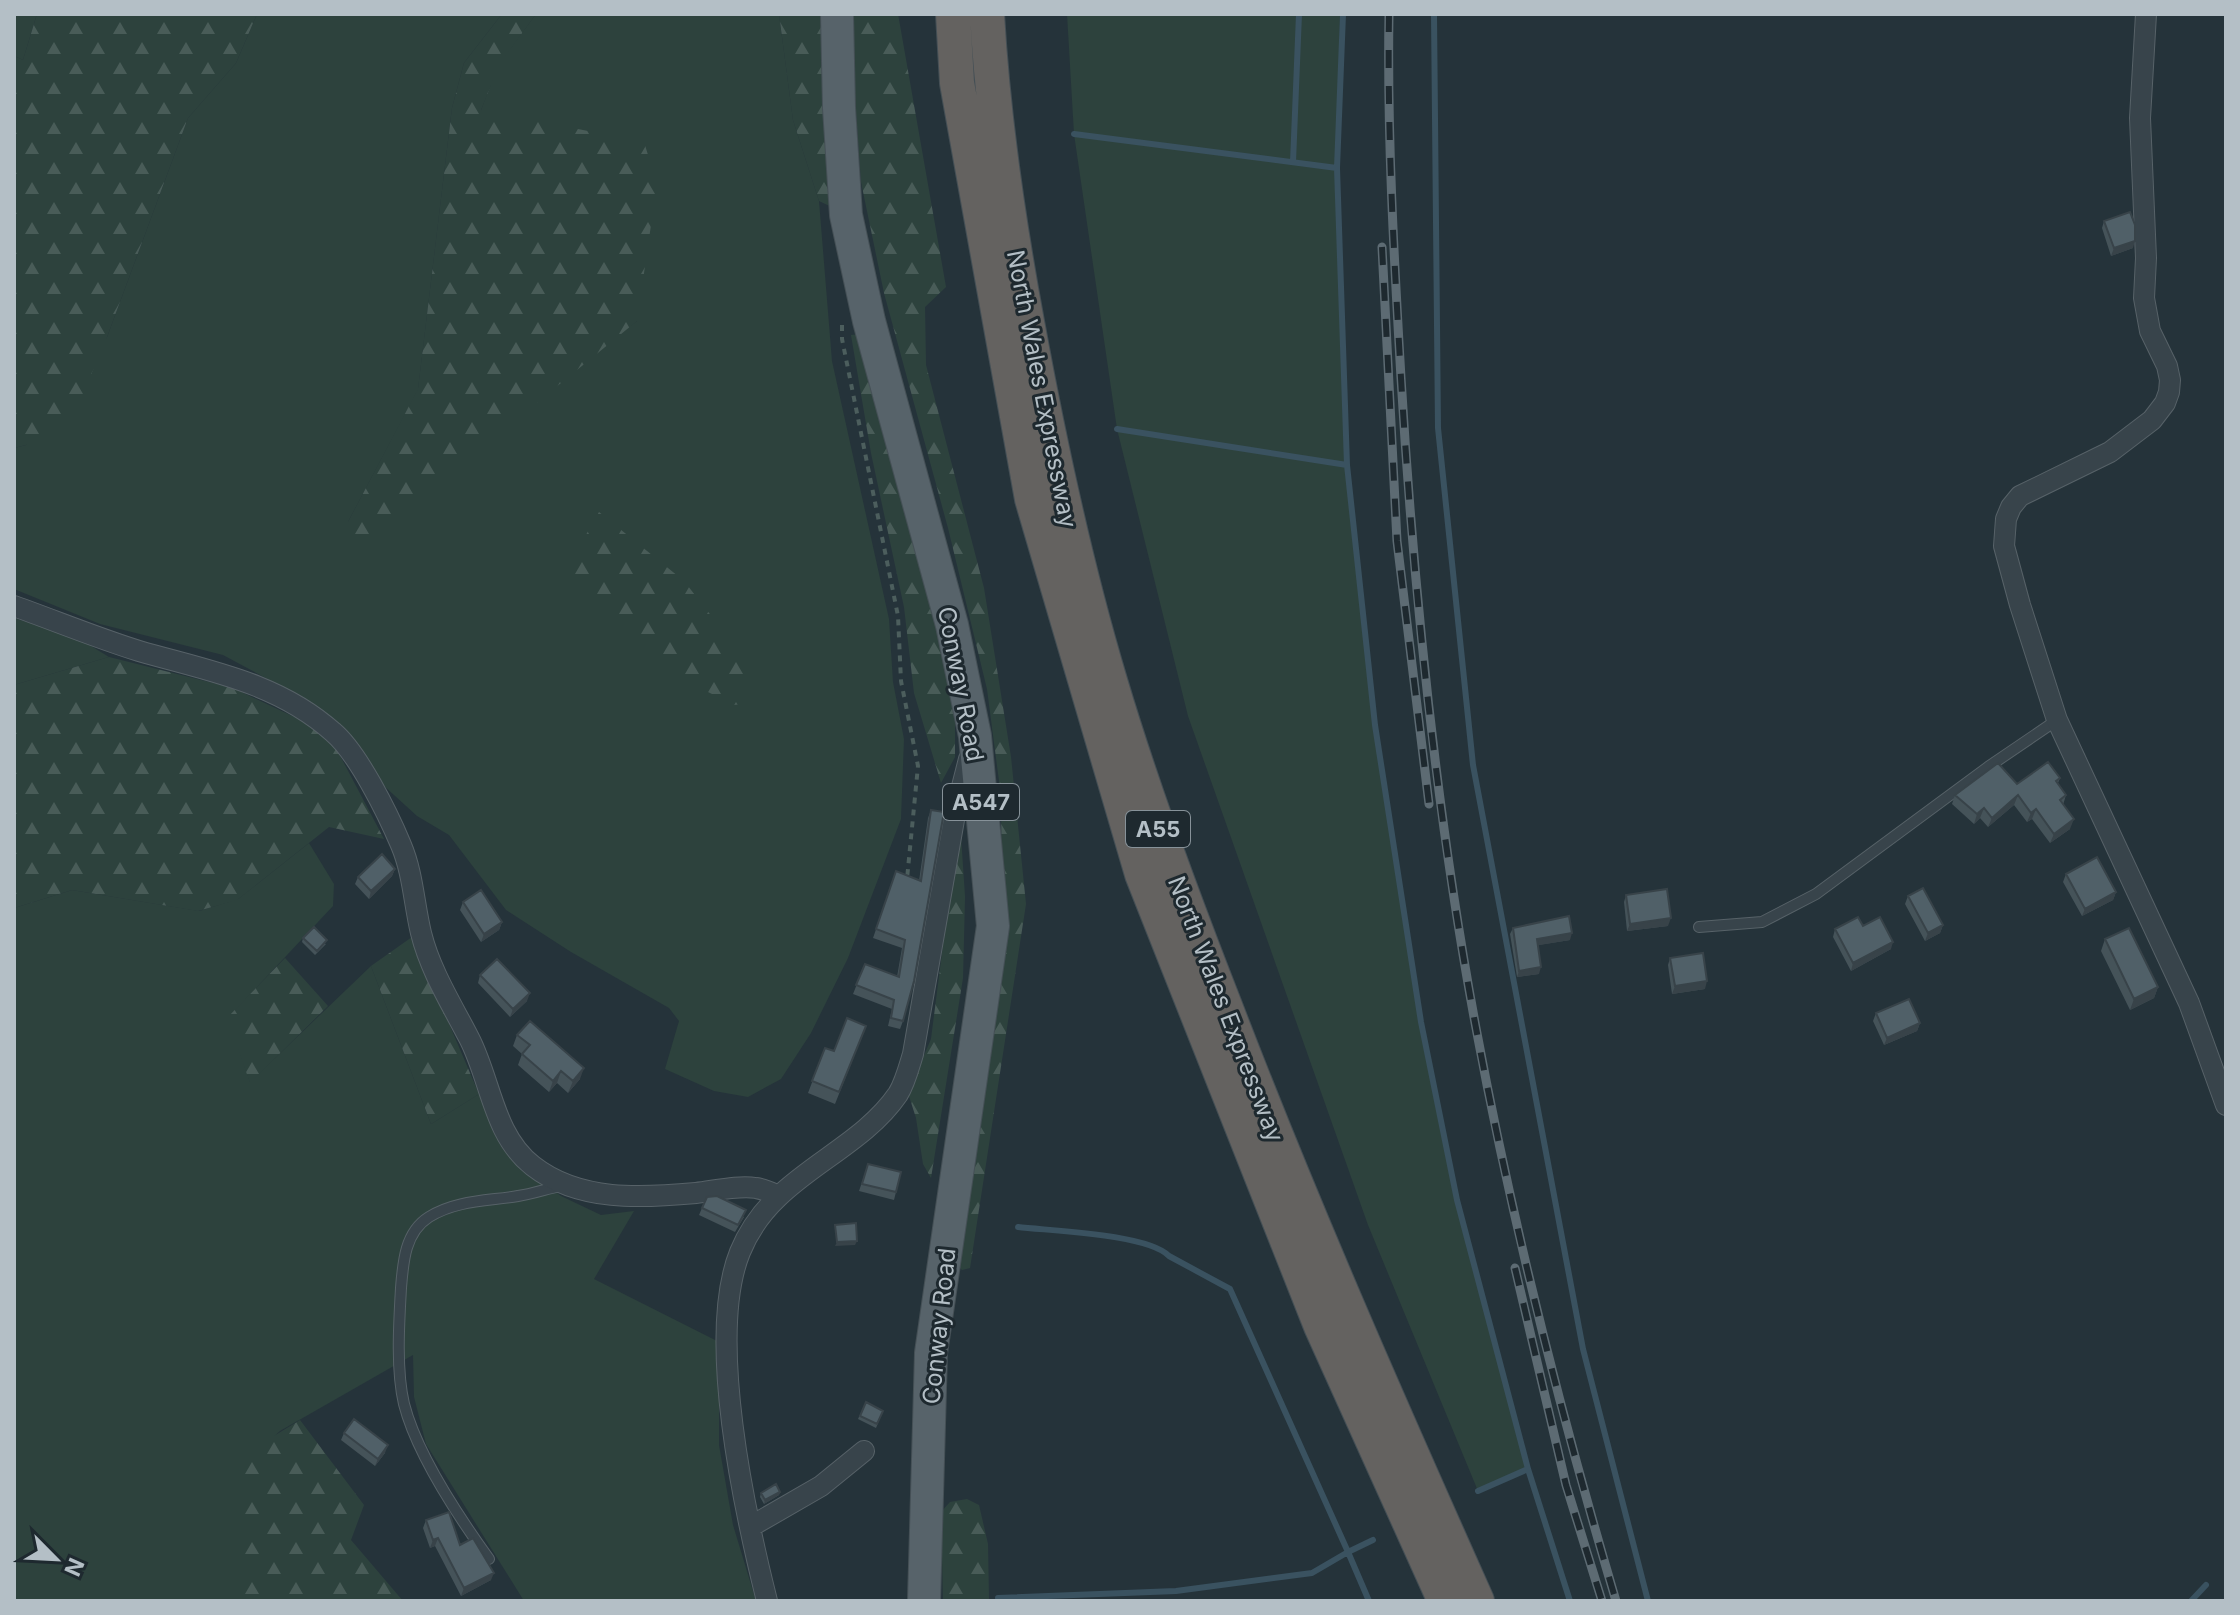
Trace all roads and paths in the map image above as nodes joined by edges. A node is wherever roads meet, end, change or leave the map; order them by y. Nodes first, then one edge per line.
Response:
1 (837, 14) edge
2 (953, 14) edge
3 (987, 14) edge
4 (2146, 14) edge
5 (842, 312) dead end
6 (14, 606) edge
7 (2057, 720) junction
8 (975, 736) junction
9 (907, 879) edge
10 (1699, 927) dead end
11 (2226, 1105) edge
12 (566, 1184) junction
13 (779, 1196) junction
14 (864, 1451) dead end
15 (750, 1527) junction
16 (489, 1559) edge
17 (767, 1601) edge
18 (924, 1601) edge
19 (1445, 1601) edge
20 (1477, 1601) edge

1 - 8 main road, Conway Road / A547
2 - 19 highway, North Wales Expressway / A55
3 - 20 highway, North Wales Expressway / A55
4 - 7 street
5 - 9 path
6 - 12 street
7 - 10 lane
7 - 11 street
8 - 13 street
8 - 18 main road, Conway Road / A547
12 - 13 street
12 - 16 lane
13 - 15 street
14 - 15 street
15 - 17 street

